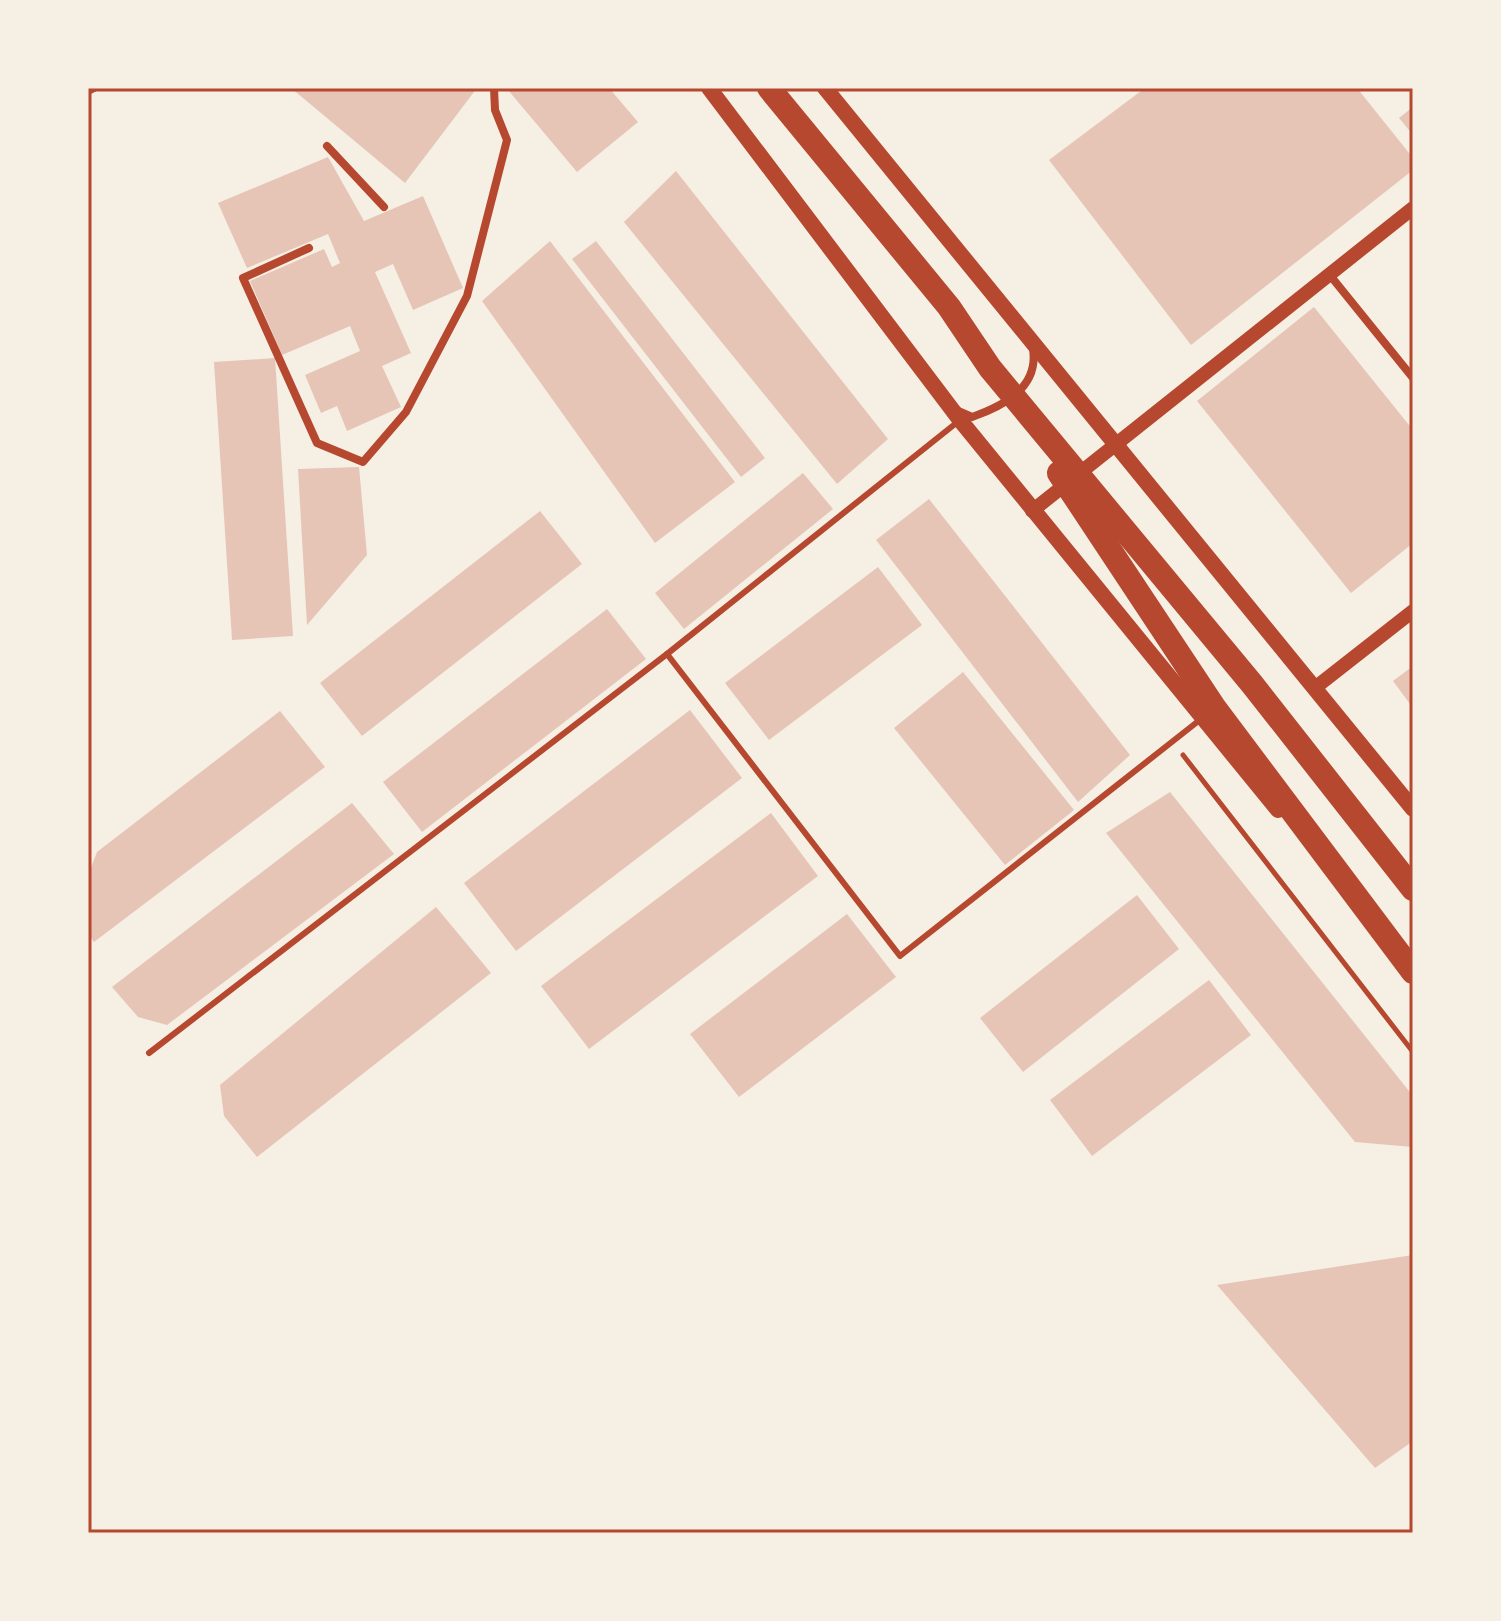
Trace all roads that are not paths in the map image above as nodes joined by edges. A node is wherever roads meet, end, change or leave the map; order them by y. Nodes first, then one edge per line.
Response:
1 (94, 88) edge
2 (494, 88) edge
3 (709, 88) edge
4 (769, 88) edge
5 (825, 88) edge
6 (88, 91) edge
7 (327, 146) dead end
8 (384, 207) dead end
9 (1413, 208) edge
10 (309, 248) dead end
11 (1329, 274) junction
12 (1031, 337) junction
13 (990, 368) junction
14 (1413, 378) edge
15 (956, 414) junction
16 (1116, 442) junction
17 (1032, 511) junction
18 (1413, 611) edge
19 (667, 654) junction
20 (1316, 687) junction
21 (1201, 719) junction
22 (1413, 809) edge
23 (1413, 889) edge
24 (1413, 972) edge
25 (149, 1053) dead end

1 - 6 street
2 - 10 street
3 - 15 main road
4 - 13 highway
5 - 12 main road
7 - 8 street
9 - 11 street
11 - 14 street
11 - 16 street
12 - 15 street
12 - 16 main road
13 - 23 highway
13 - 24 highway
15 - 17 main road
15 - 19 lane
16 - 17 street
16 - 20 main road
17 - 21 main road
18 - 20 street
19 - 21 lane
19 - 25 lane
20 - 22 main road
21 - 24 main road

